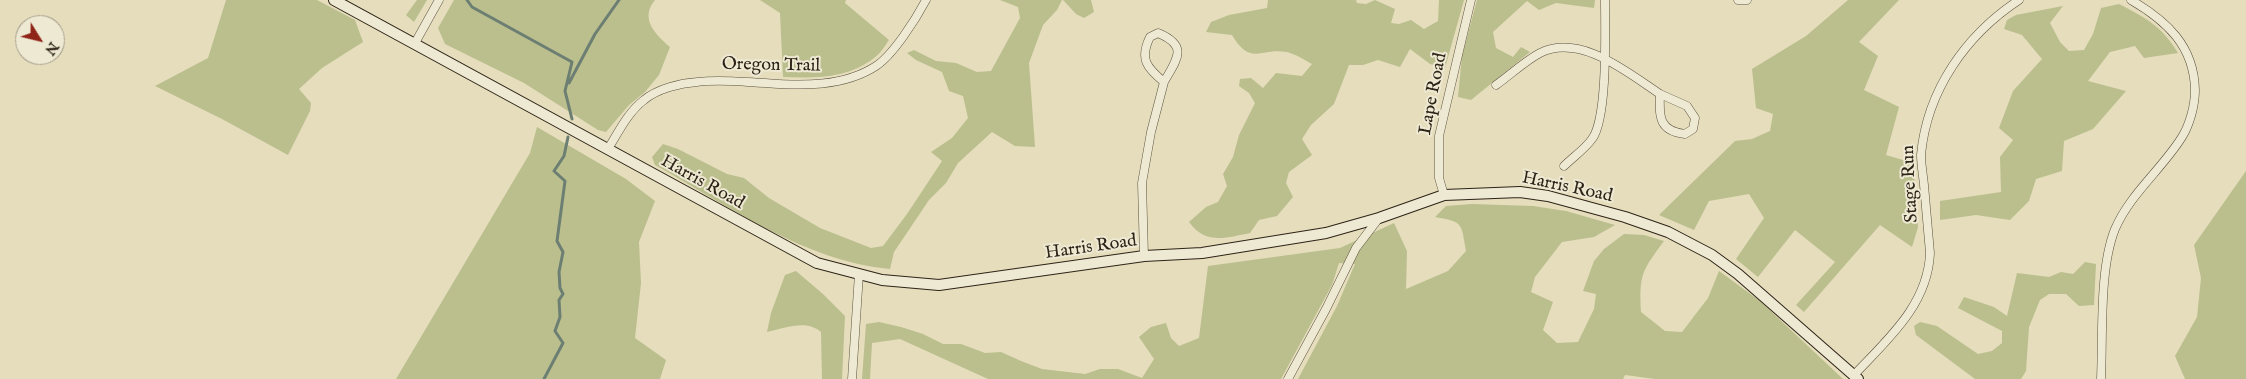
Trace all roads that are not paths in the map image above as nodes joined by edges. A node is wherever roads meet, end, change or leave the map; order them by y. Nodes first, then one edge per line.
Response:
1 (334, 0) edge
2 (440, 0) edge
3 (926, 0) edge
4 (1472, 0) edge
5 (1605, 0) edge
6 (1738, 0) edge
7 (1747, 0) edge
8 (2020, 0) edge
9 (2130, 0) edge
10 (415, 43) junction
11 (1605, 59) junction
12 (1164, 82) junction
13 (1496, 86) dead end
14 (1660, 94) junction
15 (608, 149) junction
16 (1564, 166) dead end
17 (1444, 195) junction
18 (1378, 218) junction
19 (1144, 256) junction
20 (859, 274) junction
21 (1856, 377) edge
22 (852, 379) edge
23 (1288, 379) edge
24 (2101, 379) edge

1 - 10 street, Harris Road
2 - 10 street
3 - 15 street, Oregon Trail
4 - 17 street, Lape Road
5 - 11 street
6 - 7 street
8 - 21 street, Stage Run
9 - 24 street
10 - 15 street, Harris Road
11 - 13 street
11 - 14 street
11 - 16 street
12 - 12 street
12 - 19 street
14 - 14 street
15 - 20 street, Harris Road
17 - 18 street, Harris Road
17 - 21 street, Harris Road
18 - 19 street, Harris Road
18 - 23 street
19 - 20 street, Harris Road
20 - 22 street

